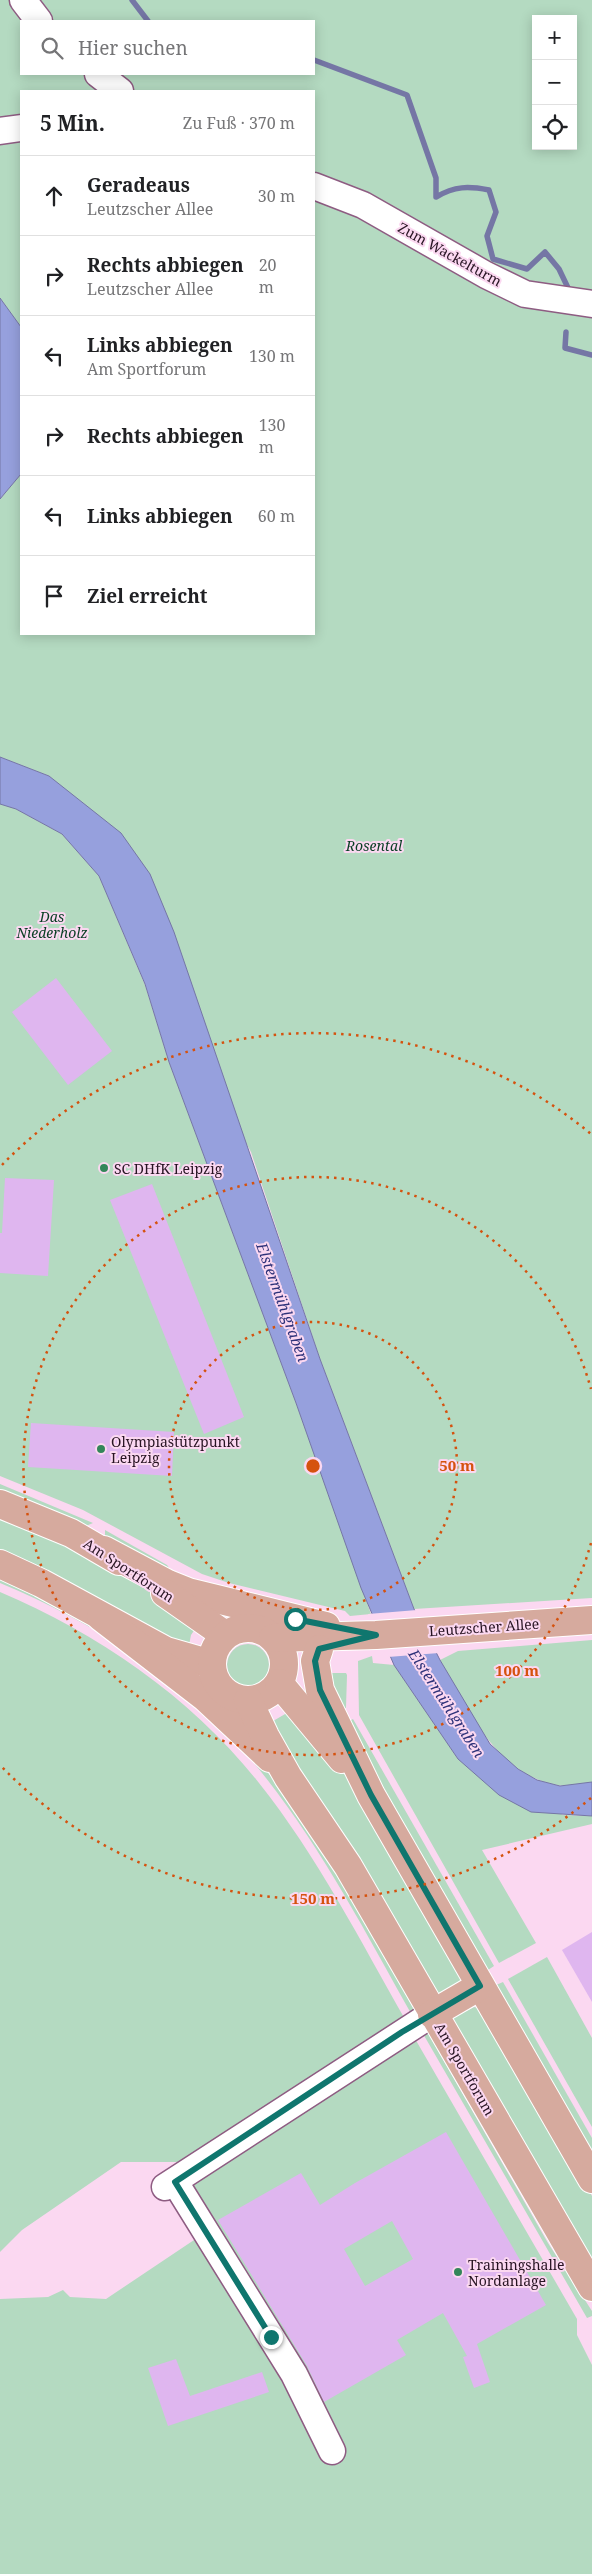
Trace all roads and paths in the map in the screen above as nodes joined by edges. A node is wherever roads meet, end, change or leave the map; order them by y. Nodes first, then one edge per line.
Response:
1 (23, 0) edge
2 (38, 20) edge
3 (99, 75) edge
4 (119, 90) edge
5 (20, 128) edge
6 (0, 131) edge
7 (315, 186) edge
8 (592, 304) edge
9 (0, 1504) edge
10 (104, 1550) junction
11 (0, 1564) edge
12 (101, 1617) junction
13 (592, 1620) edge
14 (225, 1635) junction
15 (376, 1635) junction
16 (319, 1649) junction
17 (279, 1661) junction
18 (211, 1664) junction
19 (248, 1700) junction
20 (288, 1777) junction
21 (371, 1795) junction
22 (480, 1986) junction
23 (432, 2014) junction
24 (592, 2179) edge
25 (592, 2287) edge
26 (332, 2451) dead end

1 - 2 lane
3 - 4 lane
5 - 6 lane
7 - 8 lane, Zum Wackelturm
9 - 10 main road, Am Sportforum
10 - 14 main road, Am Sportforum
10 - 15 main road, Leutzscher Allee
11 - 12 main road, Am Sportforum
12 - 18 main road, Am Sportforum
12 - 20 main road, Am Sportforum
13 - 15 main road, Leutzscher Allee
14 - 17 main road
14 - 18 main road
15 - 16 main road, Leutzscher Allee
15 - 17 main road, Leutzscher Allee
16 - 17 main road, Leutzscher Allee
16 - 21 main road
17 - 19 main road
17 - 21 main road
18 - 19 main road
19 - 20 main road, Am Sportforum
20 - 23 main road, Am Sportforum
21 - 22 main road
22 - 23 main road
22 - 24 main road
23 - 25 main road, Am Sportforum
23 - 26 lane

